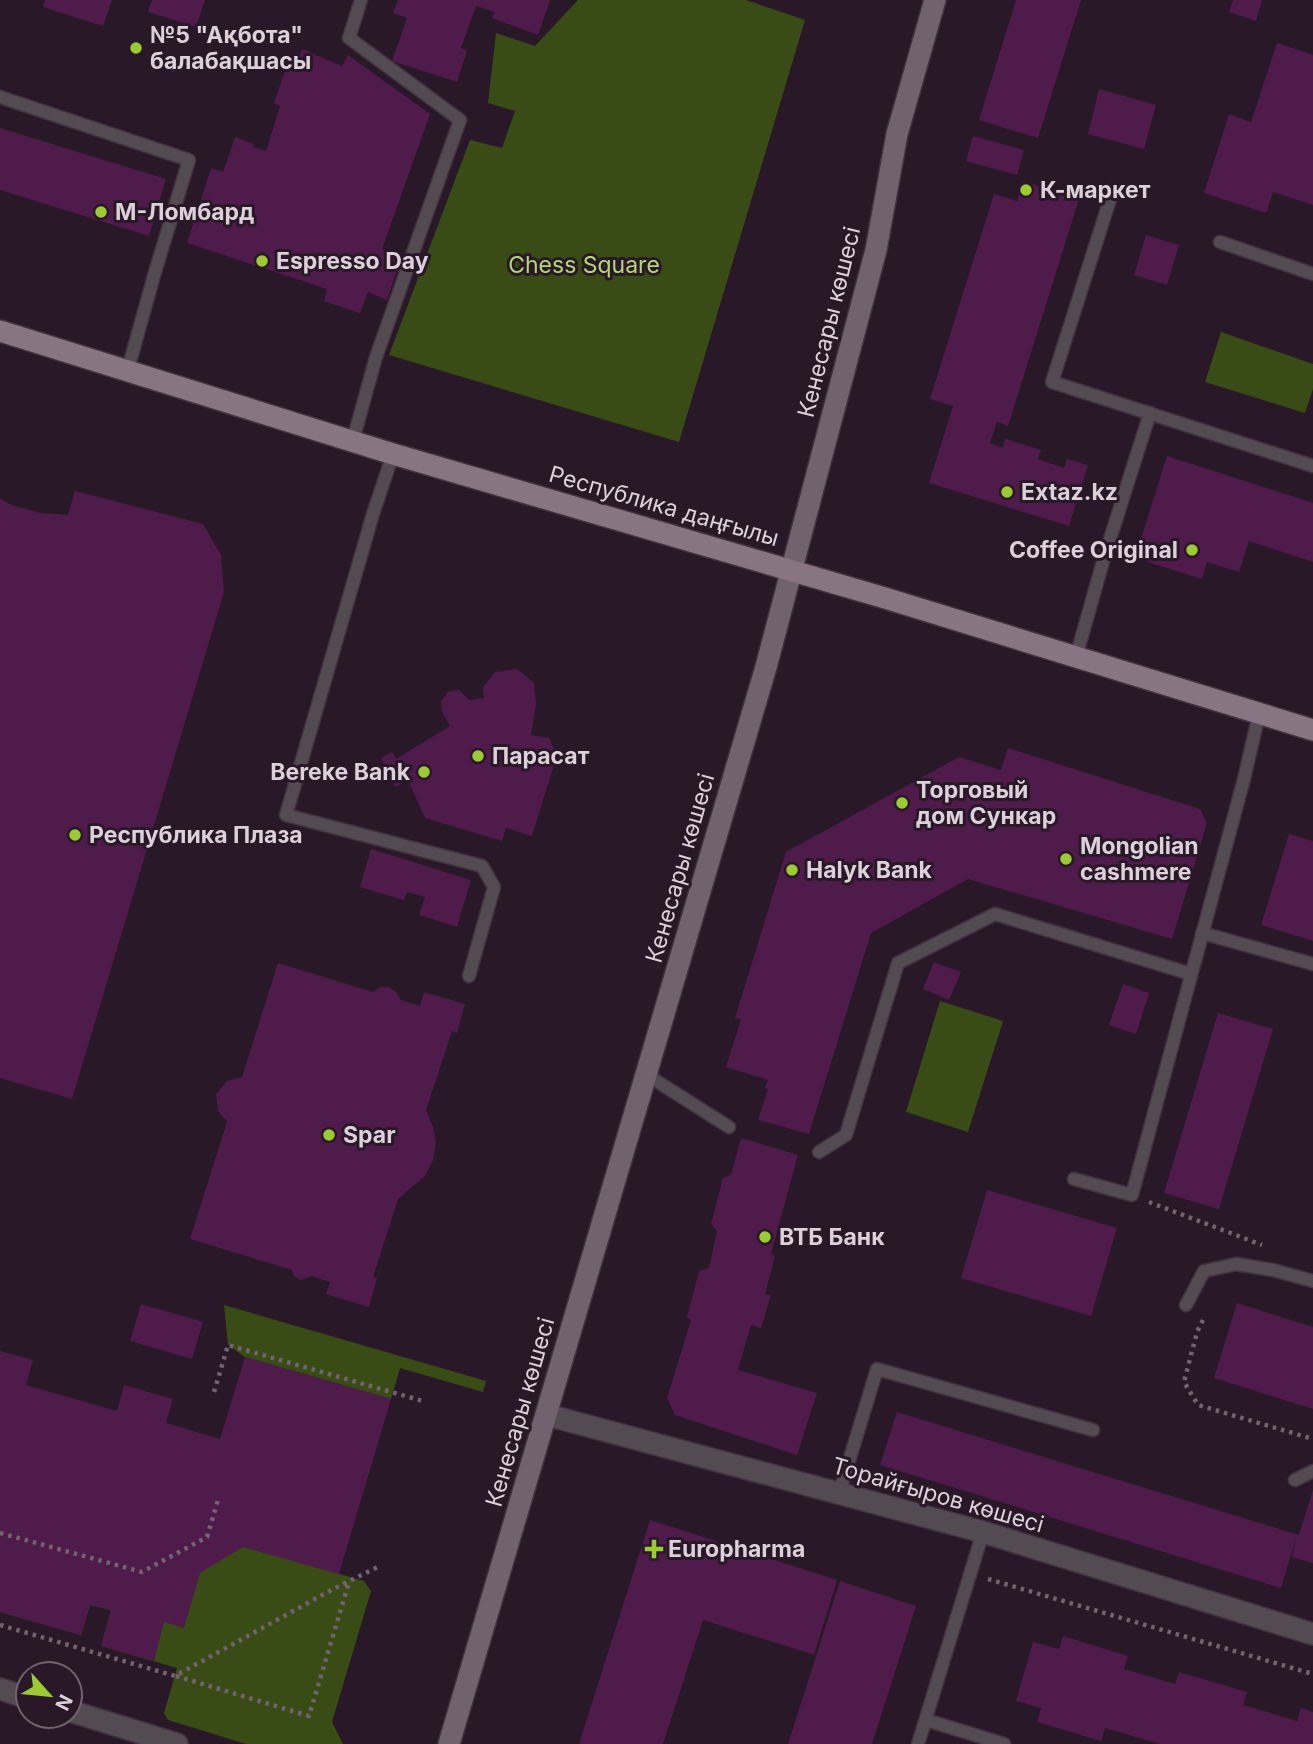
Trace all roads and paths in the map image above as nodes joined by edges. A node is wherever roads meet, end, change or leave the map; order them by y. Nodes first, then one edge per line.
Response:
1 (361, 0) edge
2 (935, 0) edge
3 (0, 97) edge
4 (1113, 190) dead end
5 (1220, 242) dead end
6 (1313, 274) edge
7 (0, 331) edge
8 (128, 369) junction
9 (1150, 413) junction
10 (353, 440) junction
11 (393, 454) junction
12 (1313, 466) edge
13 (791, 571) junction
14 (1076, 657) junction
15 (1259, 713) junction
16 (1313, 730) edge
17 (1202, 933) junction
18 (1313, 964) edge
19 (1191, 974) junction
20 (469, 976) dead end
21 (647, 1075) junction
22 (729, 1127) dead end
23 (819, 1152) dead end
24 (1074, 1179) dead end
25 (1132, 1195) junction
26 (1274, 1250) dead end
27 (1313, 1281) edge
28 (1186, 1305) dead end
29 (1207, 1311) dead end
30 (214, 1392) dead end
31 (426, 1402) dead end
32 (547, 1415) junction
33 (1093, 1430) dead end
34 (1313, 1439) edge
35 (1313, 1471) edge
36 (1295, 1480) dead end
37 (839, 1494) junction
38 (218, 1500) dead end
39 (983, 1532) junction
40 (0, 1533) edge
41 (378, 1567) dead end
42 (971, 1574) junction
43 (349, 1581) junction
44 (0, 1625) edge
45 (1313, 1634) edge
46 (1313, 1674) edge
47 (175, 1676) junction
48 (84, 1715) edge
49 (926, 1720) junction
50 (177, 1744) edge
51 (449, 1744) edge
52 (918, 1744) edge
53 (1004, 1744) edge

1 - 10 lane
2 - 13 main road, Кенесары көшесі
3 - 8 lane
4 - 9 lane
5 - 6 lane
7 - 8 main road, Республика даңғылы
8 - 10 main road, Республика даңғылы
9 - 12 lane
9 - 14 lane
10 - 11 main road, Республика даңғылы
11 - 13 main road, Республика даңғылы
11 - 20 lane
13 - 14 main road, Республика даңғылы
13 - 21 main road, Кенесары көшесі
14 - 15 main road, Республика даңғылы
15 - 16 main road, Республика даңғылы
15 - 17 lane
17 - 18 lane
17 - 19 lane
19 - 23 lane
19 - 25 lane
21 - 22 lane
21 - 32 main road, Кенесары көшесі
24 - 25 lane
25 - 26 path
27 - 28 lane
29 - 34 path
30 - 31 path
32 - 37 street, Торайғыров көшесі
32 - 51 main road, Кенесары көшесі
33 - 37 lane
35 - 36 lane
37 - 39 street, Торайғыров көшесі
38 - 40 path
39 - 42 lane
39 - 45 street, Торайғыров көшесі
41 - 43 path
42 - 46 path
42 - 49 lane
43 - 47 path
43 - 47 path
44 - 47 path
48 - 50 street
49 - 52 lane
49 - 53 lane

